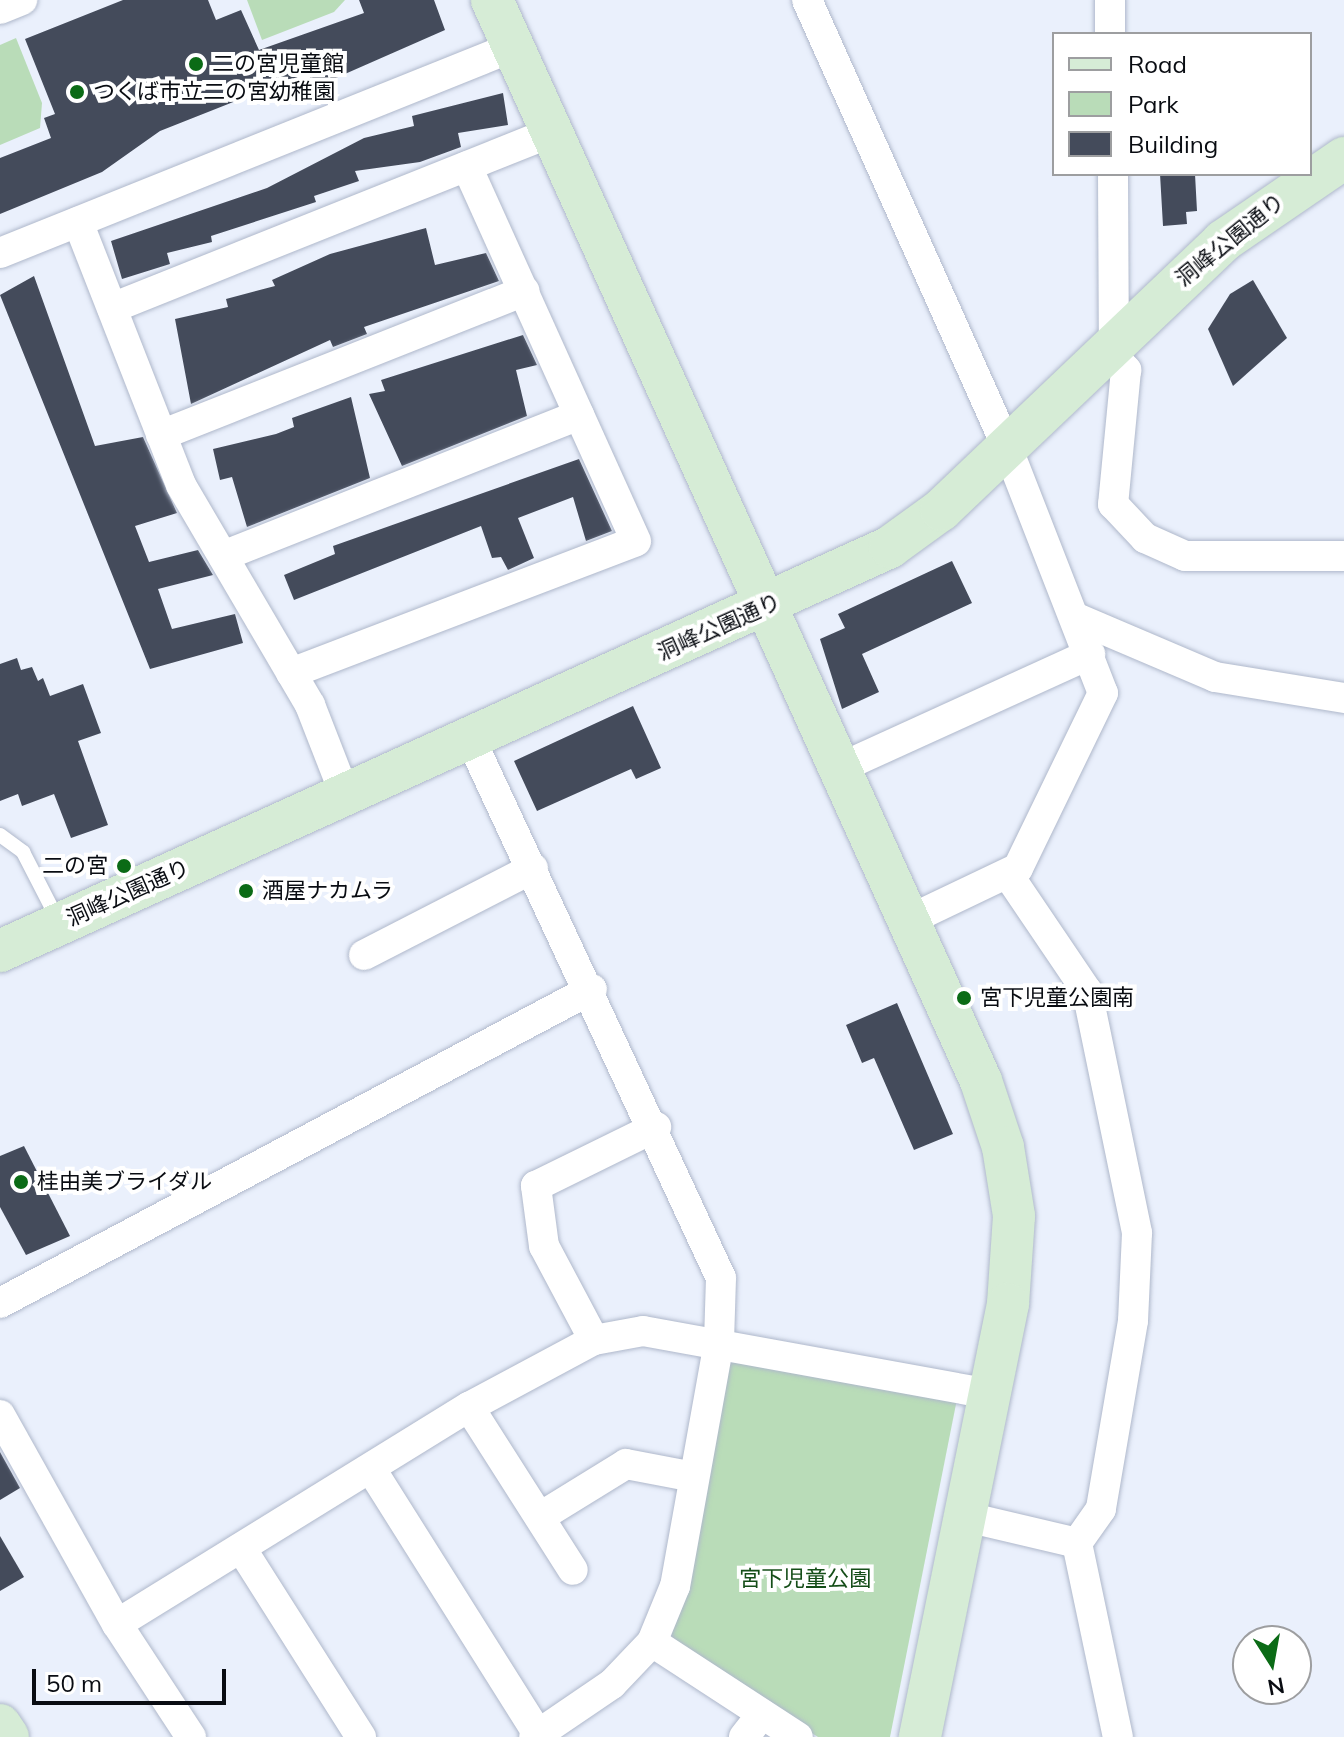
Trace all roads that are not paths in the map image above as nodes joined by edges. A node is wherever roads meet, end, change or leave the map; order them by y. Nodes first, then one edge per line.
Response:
1 (22, 0) edge
2 (492, 0) edge
3 (807, 0) edge
4 (1110, 0) edge
5 (0, 9) edge
6 (1110, 32) edge
7 (513, 47) junction
8 (552, 132) junction
9 (1344, 158) edge
10 (467, 166) junction
11 (1113, 176) edge
12 (78, 222) junction
13 (0, 253) edge
14 (524, 291) junction
15 (112, 308) junction
16 (1111, 346) junction
17 (579, 415) junction
18 (161, 435) junction
19 (1007, 447) junction
20 (223, 556) junction
21 (1344, 556) edge
22 (767, 606) junction
23 (1079, 619) junction
24 (1090, 654) junction
25 (291, 673) junction
26 (1344, 698) edge
27 (470, 738) junction
28 (840, 768) junction
29 (345, 795) junction
30 (0, 835) edge
31 (533, 868) junction
32 (1009, 876) junction
33 (909, 920) junction
34 (60, 924) junction
35 (0, 951) edge
36 (364, 955) dead end
37 (592, 989) junction
38 (656, 1127) junction
39 (0, 1303) edge
40 (594, 1340) junction
41 (719, 1342) junction
42 (990, 1394) junction
43 (469, 1407) junction
44 (0, 1415) edge
45 (371, 1469) junction
46 (694, 1477) junction
47 (540, 1517) junction
48 (967, 1517) junction
49 (1077, 1543) junction
50 (241, 1548) junction
51 (573, 1570) dead end
52 (117, 1624) junction
53 (652, 1642) junction
54 (0, 1725) edge
55 (753, 1725) edge
56 (536, 1736) edge
57 (8, 1737) edge
58 (191, 1737) edge
59 (361, 1737) edge
60 (798, 1737) edge
61 (920, 1737) edge
62 (1118, 1737) edge

1 - 5 street
2 - 7 street
3 - 19 street
4 - 6 street
7 - 8 street
7 - 12 street
8 - 10 street
8 - 22 street
9 - 16 street, 洞峰公園通り
10 - 14 street
10 - 15 street
11 - 16 street
12 - 13 street
12 - 15 street
14 - 17 street
14 - 18 street
15 - 18 street
16 - 19 street, 洞峰公園通り
16 - 21 street
17 - 20 street
17 - 25 street
18 - 20 street
19 - 22 street, 洞峰公園通り
19 - 23 street
20 - 25 street
22 - 27 street, 洞峰公園通り
22 - 28 street
23 - 24 street
23 - 26 street
24 - 28 street
24 - 32 street
25 - 29 street
27 - 29 street, 洞峰公園通り
27 - 31 street
28 - 33 street
29 - 34 street, 洞峰公園通り
30 - 34 lane
31 - 36 street
31 - 37 street
32 - 33 street
32 - 49 street
33 - 42 street
34 - 35 street, 洞峰公園通り
37 - 38 street
37 - 39 street
38 - 40 street
38 - 41 street
40 - 41 street
40 - 43 street
41 - 42 street
41 - 46 street
42 - 48 street
43 - 45 street
43 - 47 street
44 - 52 street
45 - 50 street
45 - 56 street
46 - 47 street
46 - 53 street
47 - 51 street
48 - 49 street
48 - 61 street
49 - 62 street
50 - 52 street
50 - 59 street
52 - 58 street
53 - 55 street
53 - 56 street
54 - 57 street
55 - 60 street

